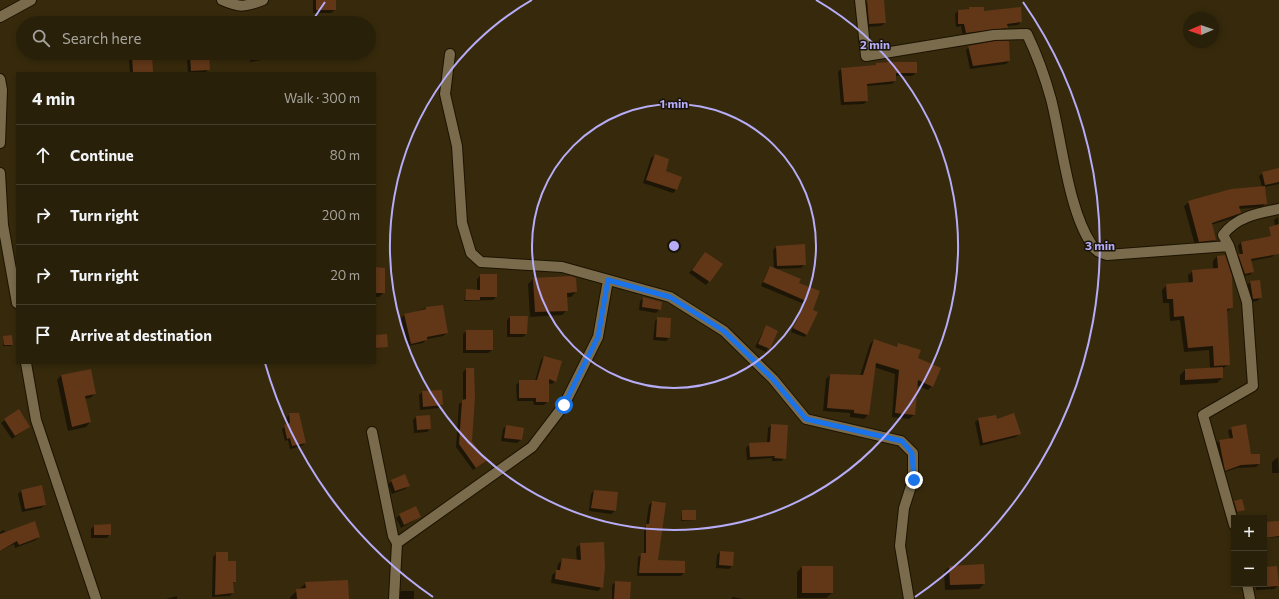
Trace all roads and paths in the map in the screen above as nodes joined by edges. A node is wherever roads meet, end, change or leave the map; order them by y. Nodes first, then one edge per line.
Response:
1 (32, 0) edge
2 (222, 0) edge
3 (264, 0) edge
4 (860, 0) edge
5 (0, 17) edge
6 (450, 54) dead end
7 (0, 79) edge
8 (0, 143) edge
9 (0, 173) edge
10 (1279, 209) edge
11 (1229, 246) junction
12 (608, 280) junction
13 (16, 297) edge
14 (26, 364) edge
15 (372, 432) dead end
16 (1231, 515) edge
17 (397, 543) junction
18 (1247, 587) edge
19 (96, 599) edge
20 (394, 599) edge
21 (910, 599) edge
22 (1250, 599) edge

1 - 5 street
2 - 3 street
4 - 11 street
6 - 12 street
7 - 8 street
9 - 13 street
10 - 11 street
11 - 16 street
12 - 17 street
12 - 21 street
14 - 19 street
15 - 17 street
17 - 20 street
18 - 22 street

